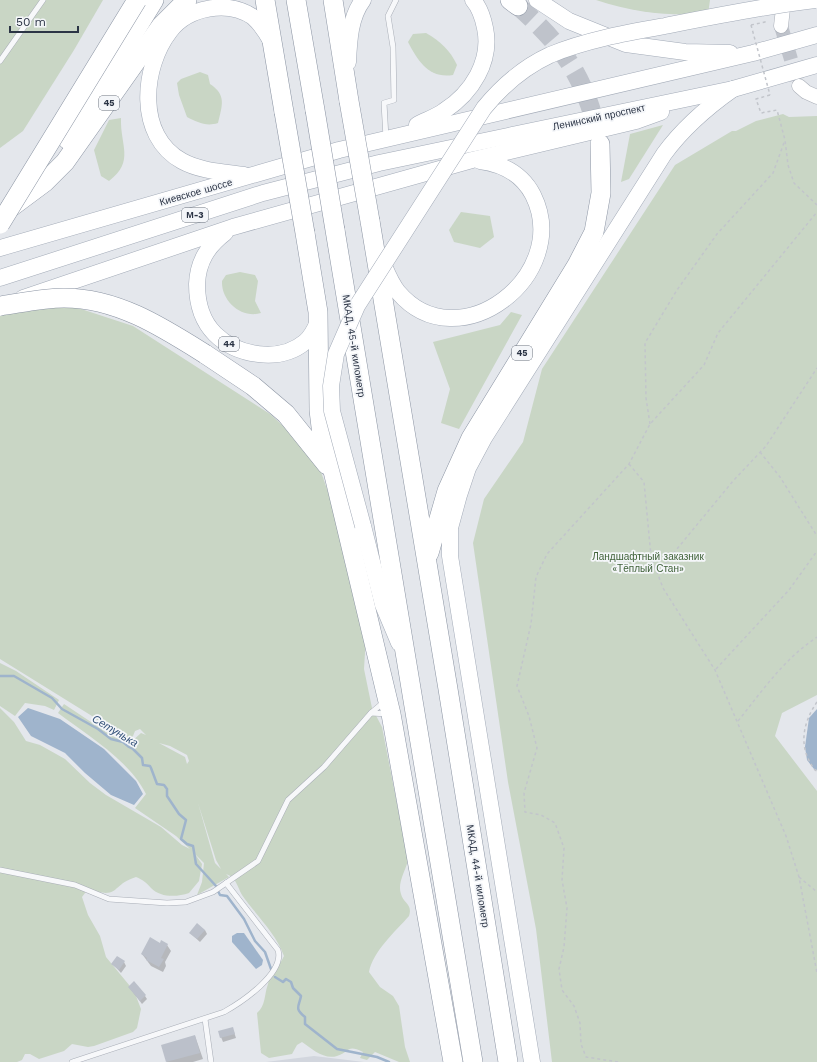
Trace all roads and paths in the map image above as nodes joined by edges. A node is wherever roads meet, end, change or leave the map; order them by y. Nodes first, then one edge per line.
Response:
1 (43, 0) edge
2 (137, 0) edge
3 (154, 0) edge
4 (186, 0) edge
5 (265, 0) edge
6 (296, 0) edge
7 (332, 0) edge
8 (363, 0) edge
9 (396, 0) edge
10 (473, 0) edge
11 (537, 0) edge
12 (784, 0) edge
13 (815, 0) edge
14 (765, 22) dead end
15 (780, 26) tunnel mouth
16 (817, 34) edge
17 (273, 43) junction
18 (753, 53) junction
19 (0, 61) edge
20 (817, 65) edge
21 (799, 86) tunnel mouth
22 (733, 89) junction
23 (697, 96) junction
24 (817, 97) edge
25 (349, 99) junction
26 (389, 138) junction
27 (785, 140) junction
28 (600, 144) tunnel mouth
29 (472, 160) junction
30 (379, 162) joint
31 (251, 176) junction
32 (22, 198) junction
33 (817, 205) edge
34 (817, 212) edge
35 (0, 215) edge
36 (370, 222) junction
37 (0, 224) edge
38 (233, 227) junction
39 (0, 248) edge
40 (6, 276) edge
41 (0, 284) edge
42 (0, 306) edge
43 (318, 322) junction
44 (817, 368) edge
45 (650, 424) junction
46 (760, 452) junction
47 (629, 464) junction
48 (333, 471) junction
49 (817, 536) edge
50 (817, 550) edge
51 (427, 560) junction
52 (658, 572) junction
53 (817, 637) edge
54 (408, 664) junction
55 (715, 670) junction
56 (817, 702) edge
57 (390, 706) junction
58 (371, 713) junction
59 (738, 721) junction
60 (817, 771) edge
61 (0, 870) edge
62 (799, 877) junction
63 (226, 883) junction
64 (817, 892) edge
65 (817, 974) edge
66 (205, 1019) junction
67 (72, 1062) edge
68 (211, 1062) edge
69 (452, 1062) edge
70 (474, 1062) edge
71 (508, 1062) edge
72 (532, 1062) edge
73 (618, 1062) edge

1 - 19 lane
2 - 37 highway, bridge
3 - 32 highway
4 - 32 highway, 45
5 - 17 highway
6 - 54 highway, МКАД, 45-й километр, bridge
7 - 25 highway
8 - 25 main road
9 - 26 lane
10 - 26 main road
11 - 18 main road
12 - 15 street
13 - 54 main road, bridge
14 - 27 path, bridge
16 - 18 main road
17 - 31 main road
17 - 43 highway, bridge
18 - 26 main road
20 - 22 main road, Ленинский проспект
21 - 24 street
22 - 23 main road, Ленинский проспект
22 - 72 main road
23 - 29 main road
23 - 30 main road, Ленинский проспект
25 - 36 highway, bridge
26 - 31 main road, Киевское шоссе / М-3
27 - 33 path
27 - 45 path
28 - 51 highway, 45
29 - 36 main road
29 - 38 main road
30 - 40 main road, Киевское шоссе / М-3
31 - 39 main road, Киевское шоссе / М-3
32 - 35 highway
34 - 45 path
36 - 51 highway
38 - 42 main road
38 - 43 main road, 44
40 - 41 main road
42 - 48 highway, bridge
43 - 48 highway
44 - 46 path
45 - 47 path
46 - 49 path
46 - 52 path
47 - 52 path
47 - 73 path
48 - 57 highway
50 - 55 path
51 - 71 highway, МКАД, 44-й километр
52 - 55 path
53 - 59 path
54 - 70 highway, МКАД, 45-й километр
55 - 59 path
56 - 60 path
57 - 58 lane
57 - 58 lane
57 - 69 highway
58 - 63 lane
59 - 62 path
61 - 63 lane
62 - 64 path
62 - 65 path
63 - 66 lane
66 - 67 lane
66 - 68 lane

